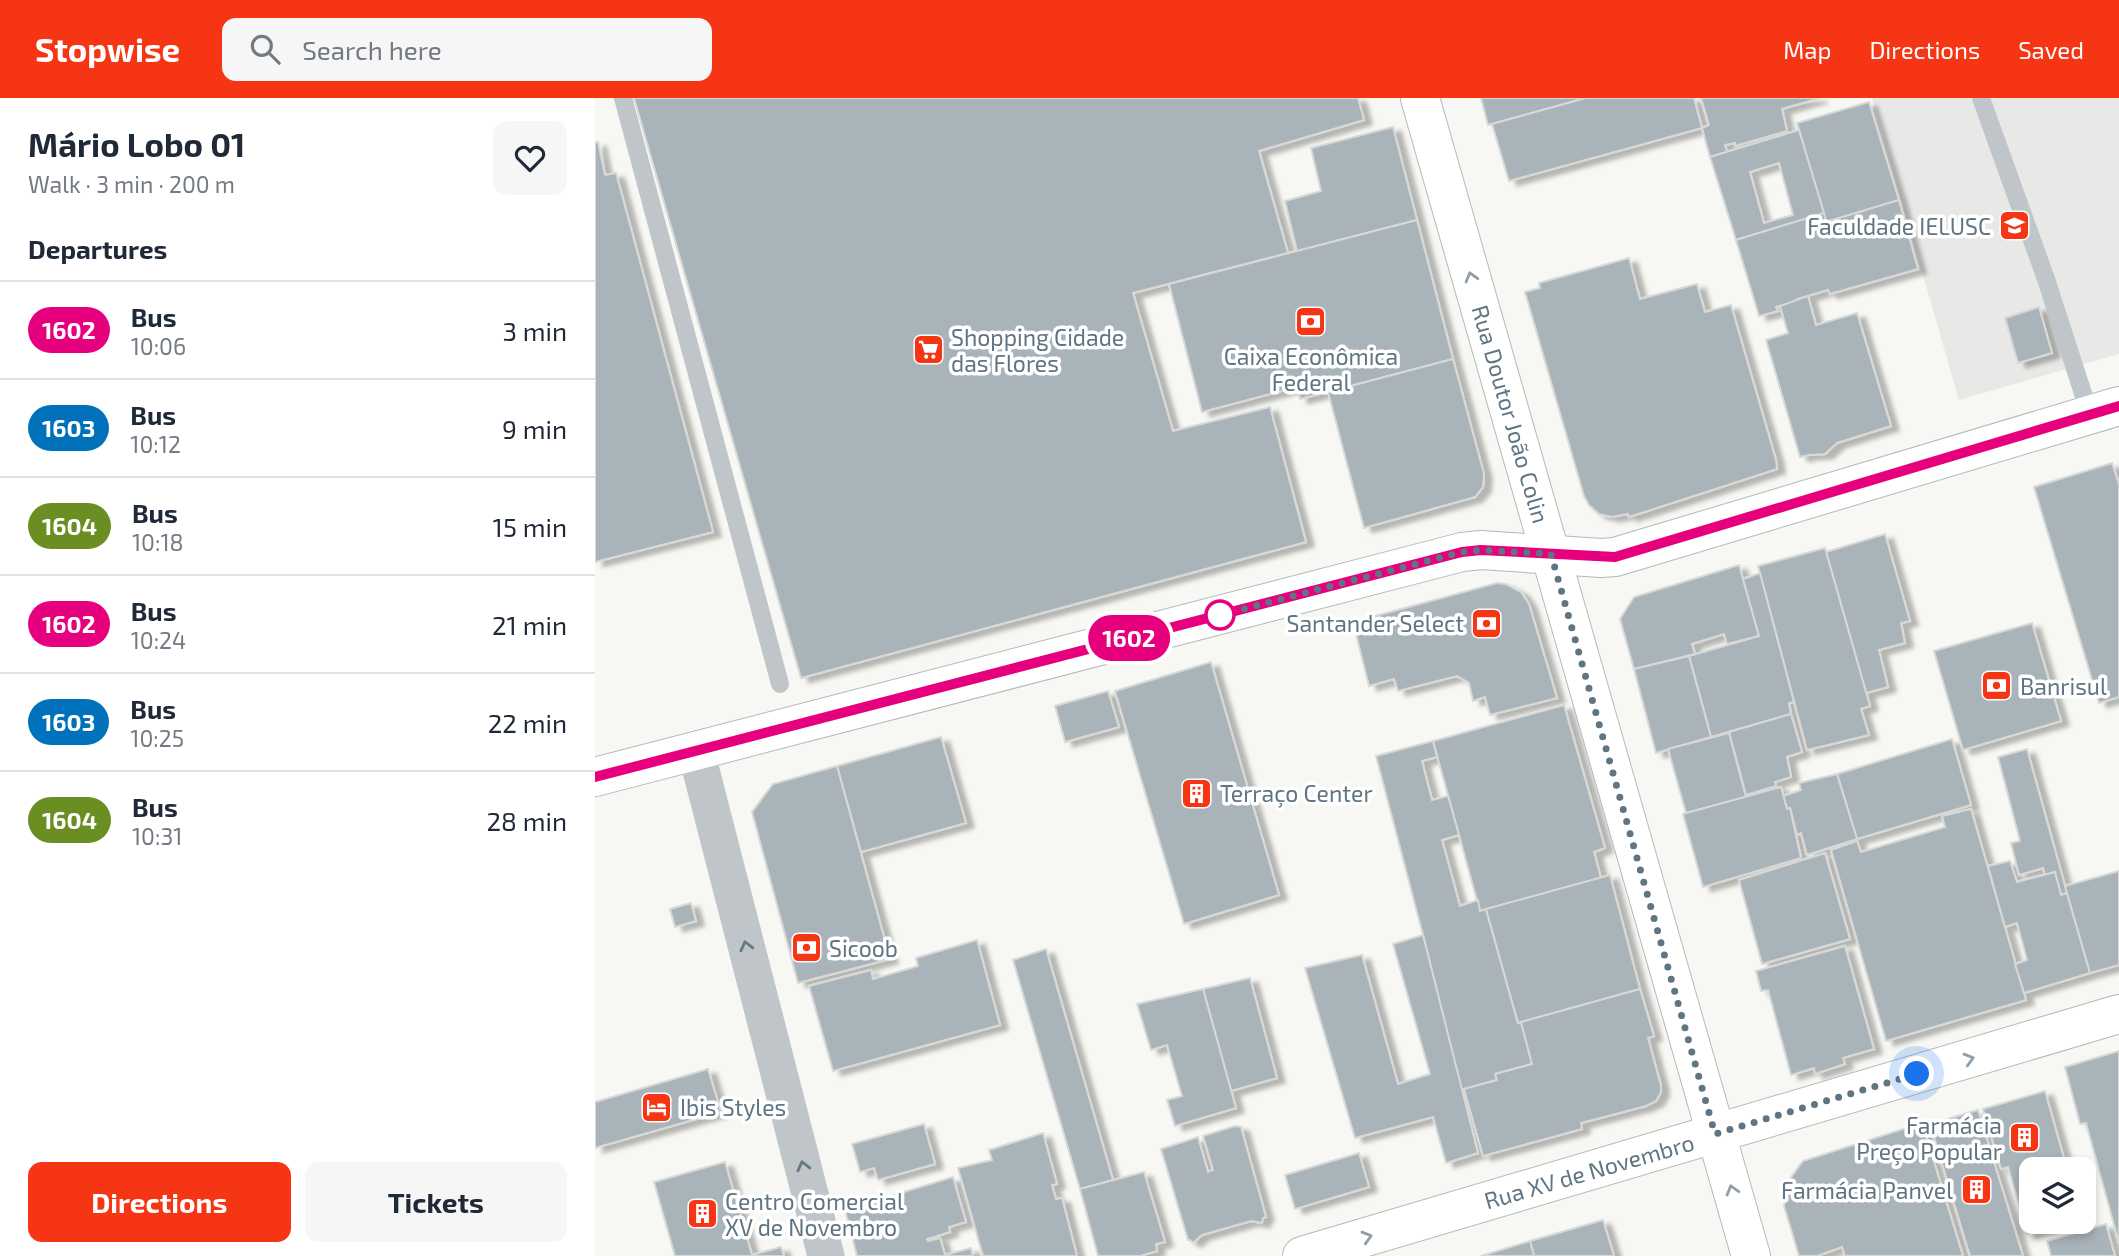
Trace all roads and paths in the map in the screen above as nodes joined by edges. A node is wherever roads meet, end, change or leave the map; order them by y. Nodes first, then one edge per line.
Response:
1 (623, 98) edge
2 (1420, 98) edge
3 (1981, 98) edge
4 (2104, 410) edge
5 (1551, 554) junction
6 (780, 684) dead end
7 (695, 751) junction
8 (595, 777) edge
9 (2119, 1014) edge
10 (1715, 1134) junction
11 (826, 1256) edge
12 (1302, 1256) edge
13 (1751, 1256) edge

1 - 6 lane
5 -> 2 main road, Rua Doutor João Colin
3 - 4 lane
4 - 5 main road
5 - 7 main road
5 - 10 main road, Rua Doutor João Colin
7 - 8 main road
11 -> 7 street
10 -> 9 main road, Rua XV de Novembro
12 -> 10 main road, Rua XV de Novembro
13 -> 10 main road, Rua Doutor João Colin

